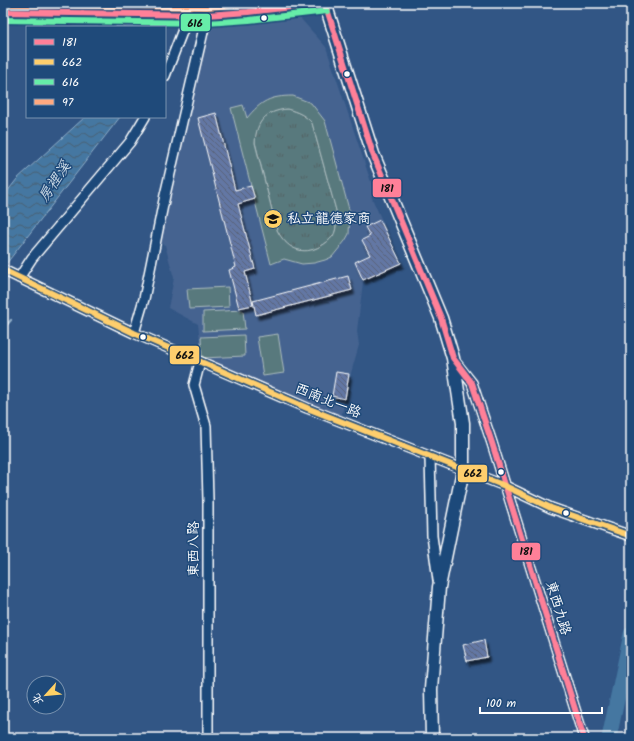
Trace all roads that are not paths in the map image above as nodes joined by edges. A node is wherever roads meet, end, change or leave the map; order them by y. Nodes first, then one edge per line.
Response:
1 (325, 3) edge
2 (3, 12) edge
3 (189, 14) junction
4 (207, 15) junction
5 (166, 73) edge
6 (144, 118) edge
7 (3, 270) edge
8 (19, 278) junction
9 (134, 333) junction
10 (452, 358) junction
11 (200, 362) junction
12 (430, 457) junction
13 (463, 470) junction
14 (505, 486) junction
15 (631, 536) edge
16 (439, 587) junction
17 (208, 738) edge
18 (432, 738) edge
19 (584, 738) edge

1 - 4 main road
1 - 10 main road
2 - 3 main road
3 - 4 main road
3 - 5 street
4 - 9 street
6 - 8 street
7 - 8 street, 西南北一路
8 - 9 street, 西南北一路
9 - 11 street, 西南北一路
10 - 13 main road
10 - 14 street, 東西九路
11 - 12 street, 西南北一路
11 - 17 street, 東西八路
12 - 13 street, 西南北一路
12 - 16 street
13 - 14 street, 西南北一路
13 - 16 main road
14 - 15 street, 西南北一路
14 - 19 street, 東西九路
16 - 18 main road

